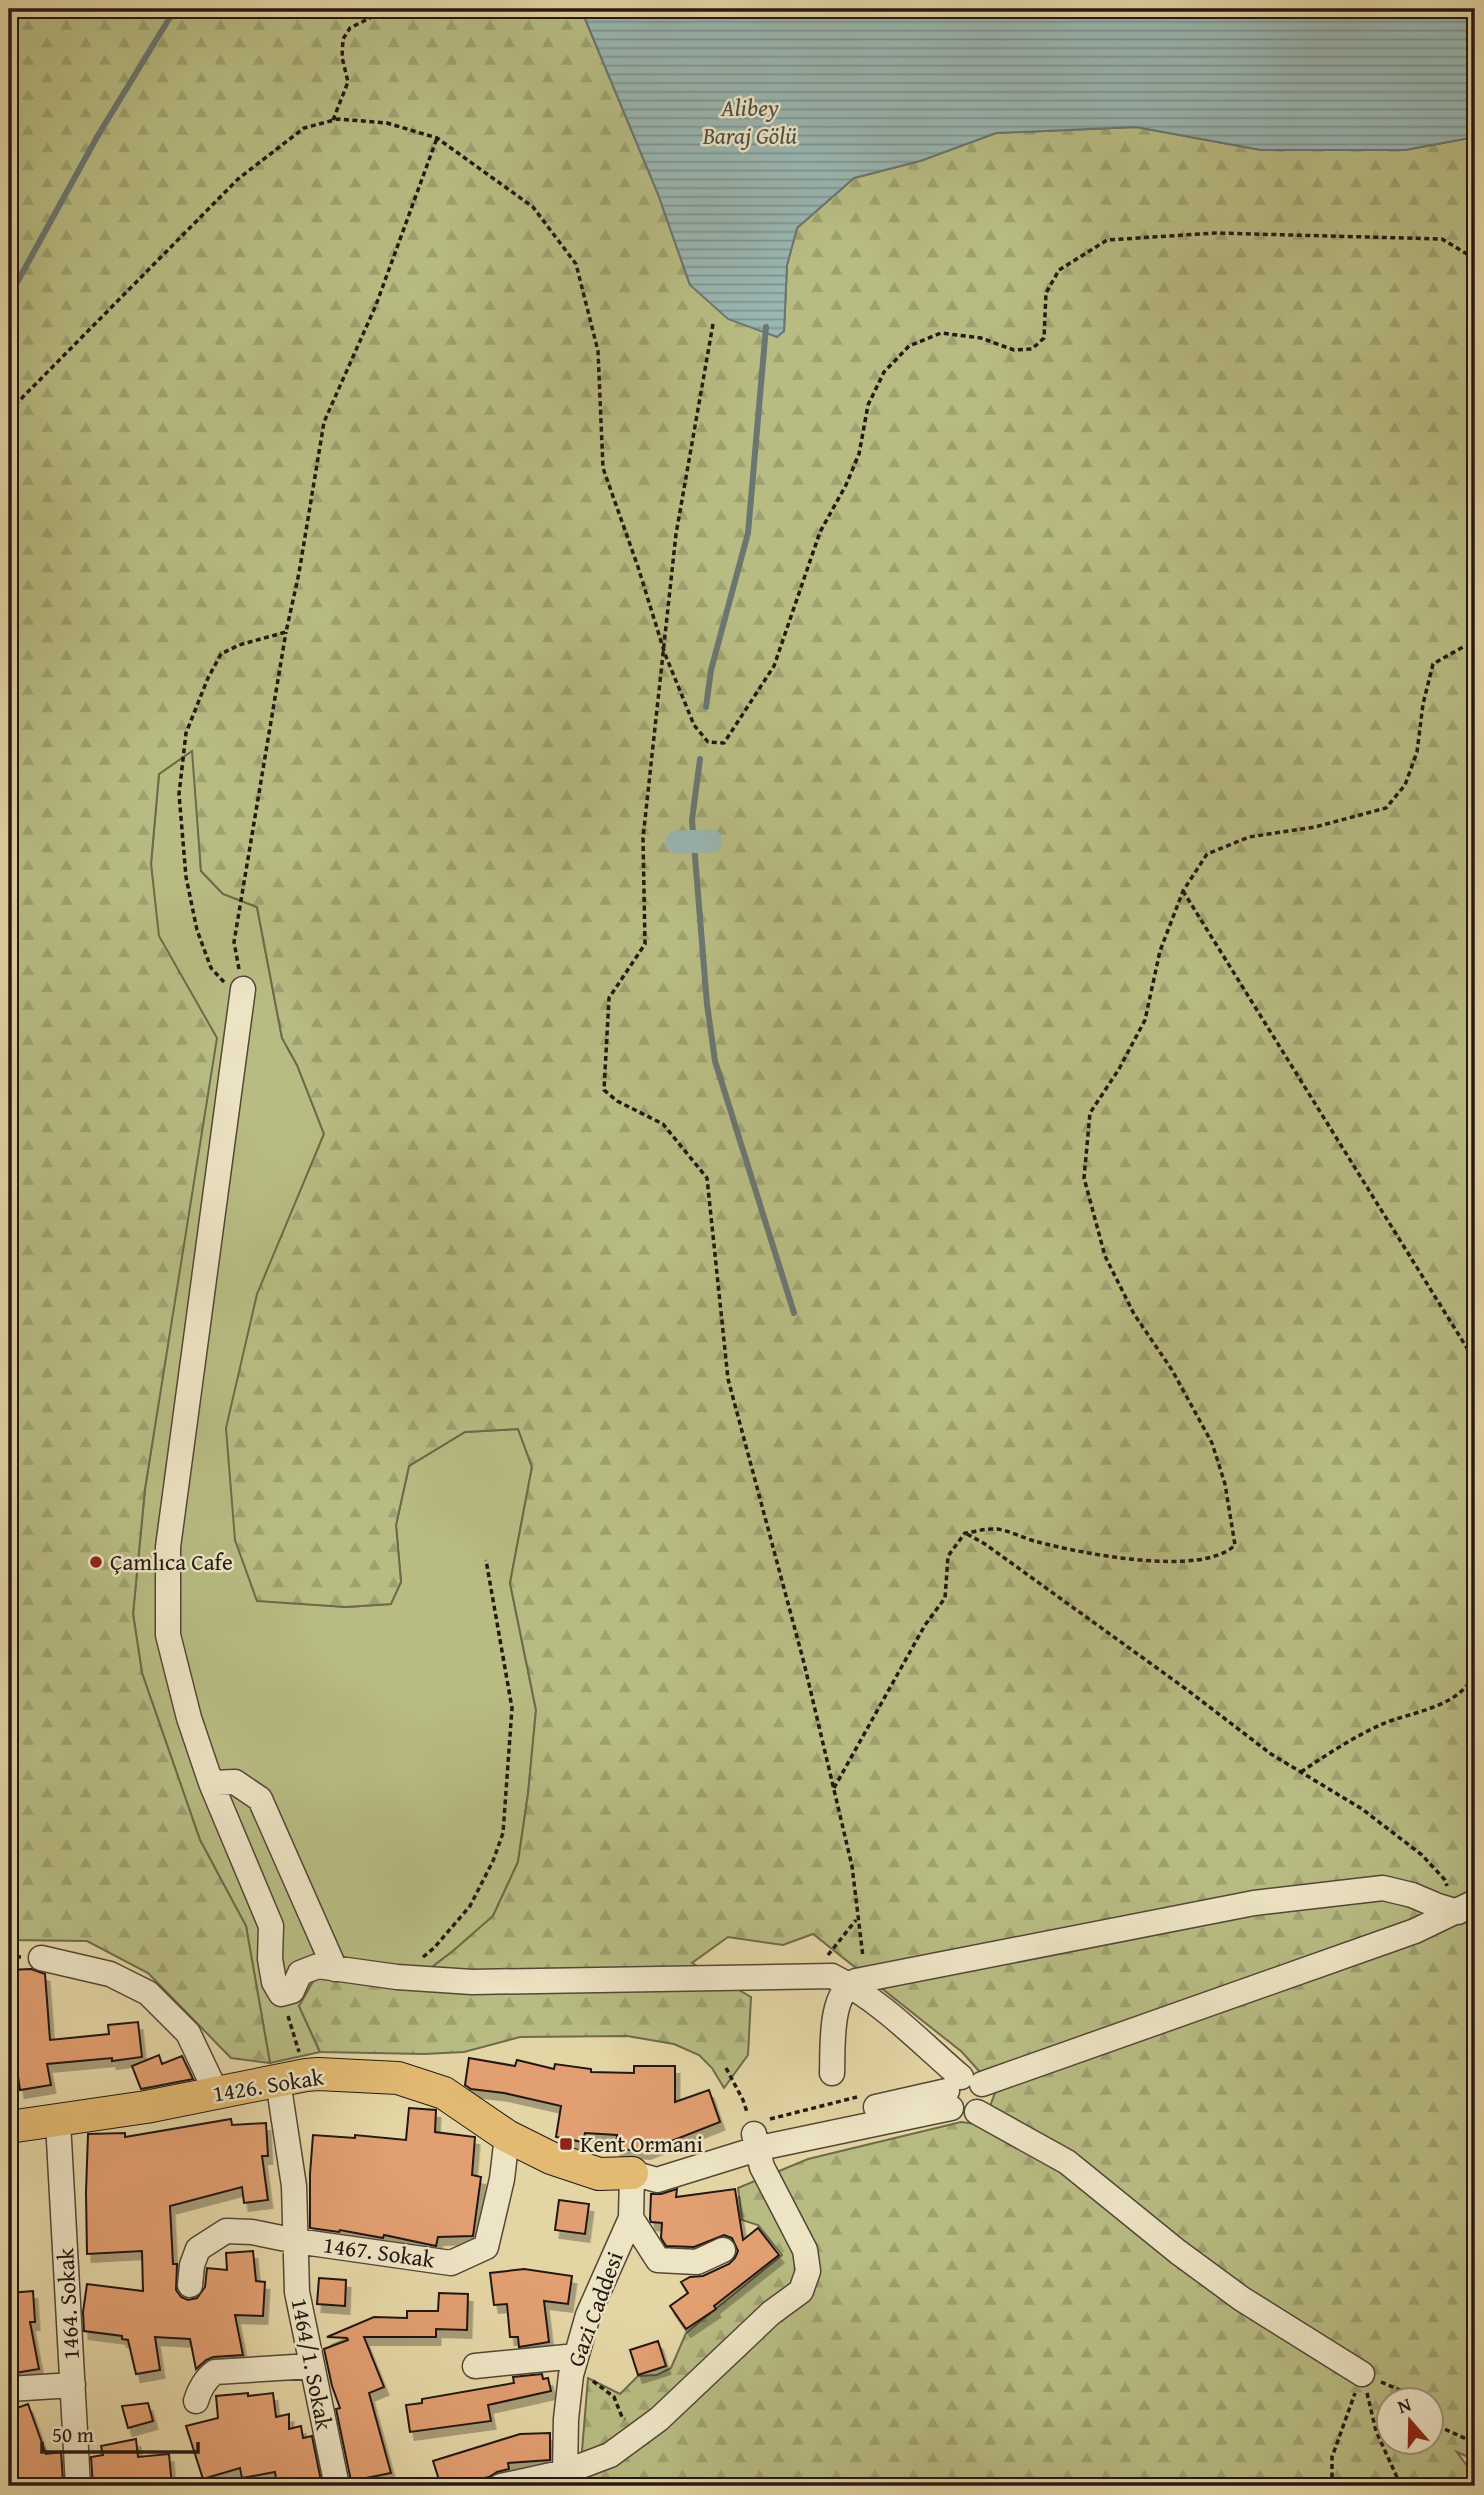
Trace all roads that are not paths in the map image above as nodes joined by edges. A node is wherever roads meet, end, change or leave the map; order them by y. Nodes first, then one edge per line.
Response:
1 (243, 989) road end
2 (211, 1783) junction
3 (1467, 1907) edge
4 (41, 1958) dead end
5 (335, 1969) junction
6 (858, 1981) junction
7 (832, 2073) dead end
8 (292, 2078) junction
9 (961, 2090) junction
10 (216, 2092) junction
11 (58, 2122) junction
12 (9, 2127) edge
13 (507, 2136) junction
14 (756, 2141) junction
15 (632, 2173) junction
16 (631, 2218) junction
17 (296, 2241) junction
18 (723, 2250) dead end
19 (190, 2285) dead end
20 (574, 2365) junction
21 (311, 2366) junction
22 (475, 2366) dead end
23 (1362, 2374) road end
24 (73, 2385) junction
25 (9, 2389) edge
26 (196, 2401) dead end
27 (567, 2479) edge
28 (78, 2486) edge
29 (337, 2486) edge
30 (350, 2486) edge
31 (501, 2486) edge

1 - 2 street
2 - 5 street
2 - 5 street
3 - 6 street
3 - 9 street
4 - 10 street
5 - 6 street
6 - 7 street
6 - 9 street
8 - 10 main road, 1426. Sokak
8 - 13 main road, 1426. Sokak
8 - 17 street, 1464/1. Sokak
9 - 14 street
9 - 23 street
10 - 11 main road, 1426. Sokak
11 - 12 main road, 1426. Sokak
11 - 24 street, 1464. Sokak
13 - 15 main road, 1426. Sokak
13 - 17 street, 1467. Sokak
14 - 15 street
14 - 27 street
15 - 16 street, Gazi Caddesi
16 - 18 street, Gazi Caddesi
16 - 20 street, Gazi Caddesi
17 - 19 street, 1467. Sokak
17 - 21 street, 1464/1. Sokak
20 - 22 street
20 - 27 street, Gazi Caddesi
21 - 26 street
21 - 29 street, 1464/1. Sokak
24 - 25 street
24 - 28 street, 1464. Sokak
27 - 31 street
29 - 30 street

